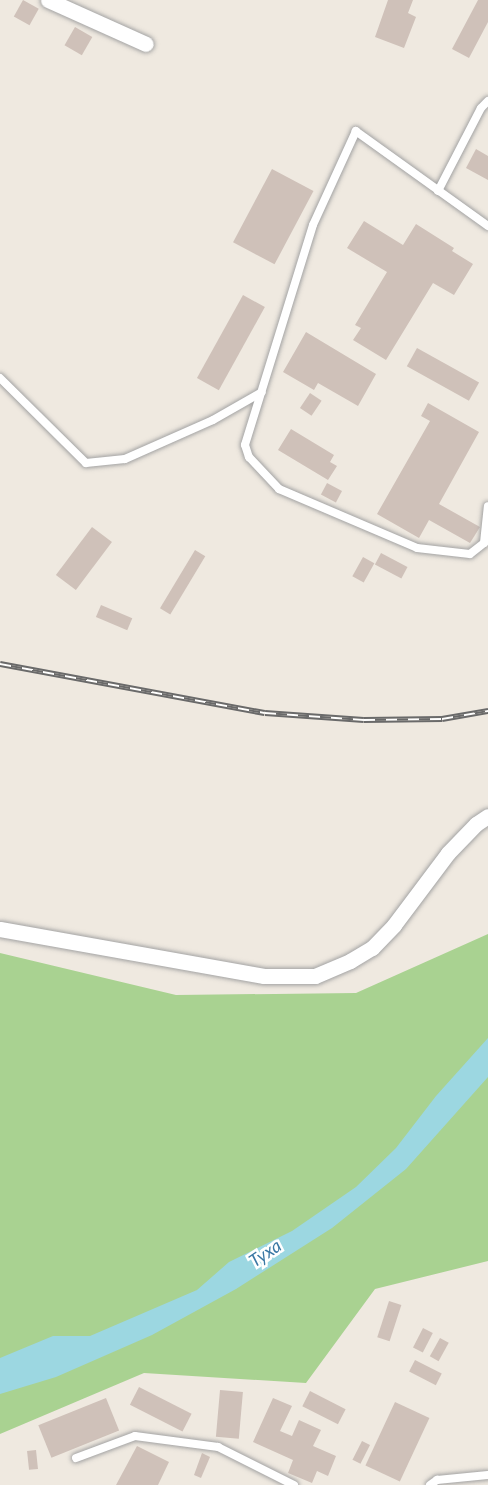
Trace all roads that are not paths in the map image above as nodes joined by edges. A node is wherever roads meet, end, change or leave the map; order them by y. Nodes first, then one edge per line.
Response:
1 (48, 0) edge
2 (146, 44) dead end
3 (488, 101) edge
4 (438, 190) junction
5 (488, 226) edge
6 (0, 378) edge
7 (262, 392) junction
8 (488, 506) edge
9 (488, 816) edge
10 (0, 929) edge
11 (76, 1458) dead end
12 (488, 1476) edge
13 (294, 1485) edge
14 (430, 1485) edge

1 - 2 street
3 - 4 lane
4 - 5 lane
4 - 7 lane
6 - 7 lane
7 - 8 lane
9 - 10 street
11 - 13 lane
12 - 14 lane

